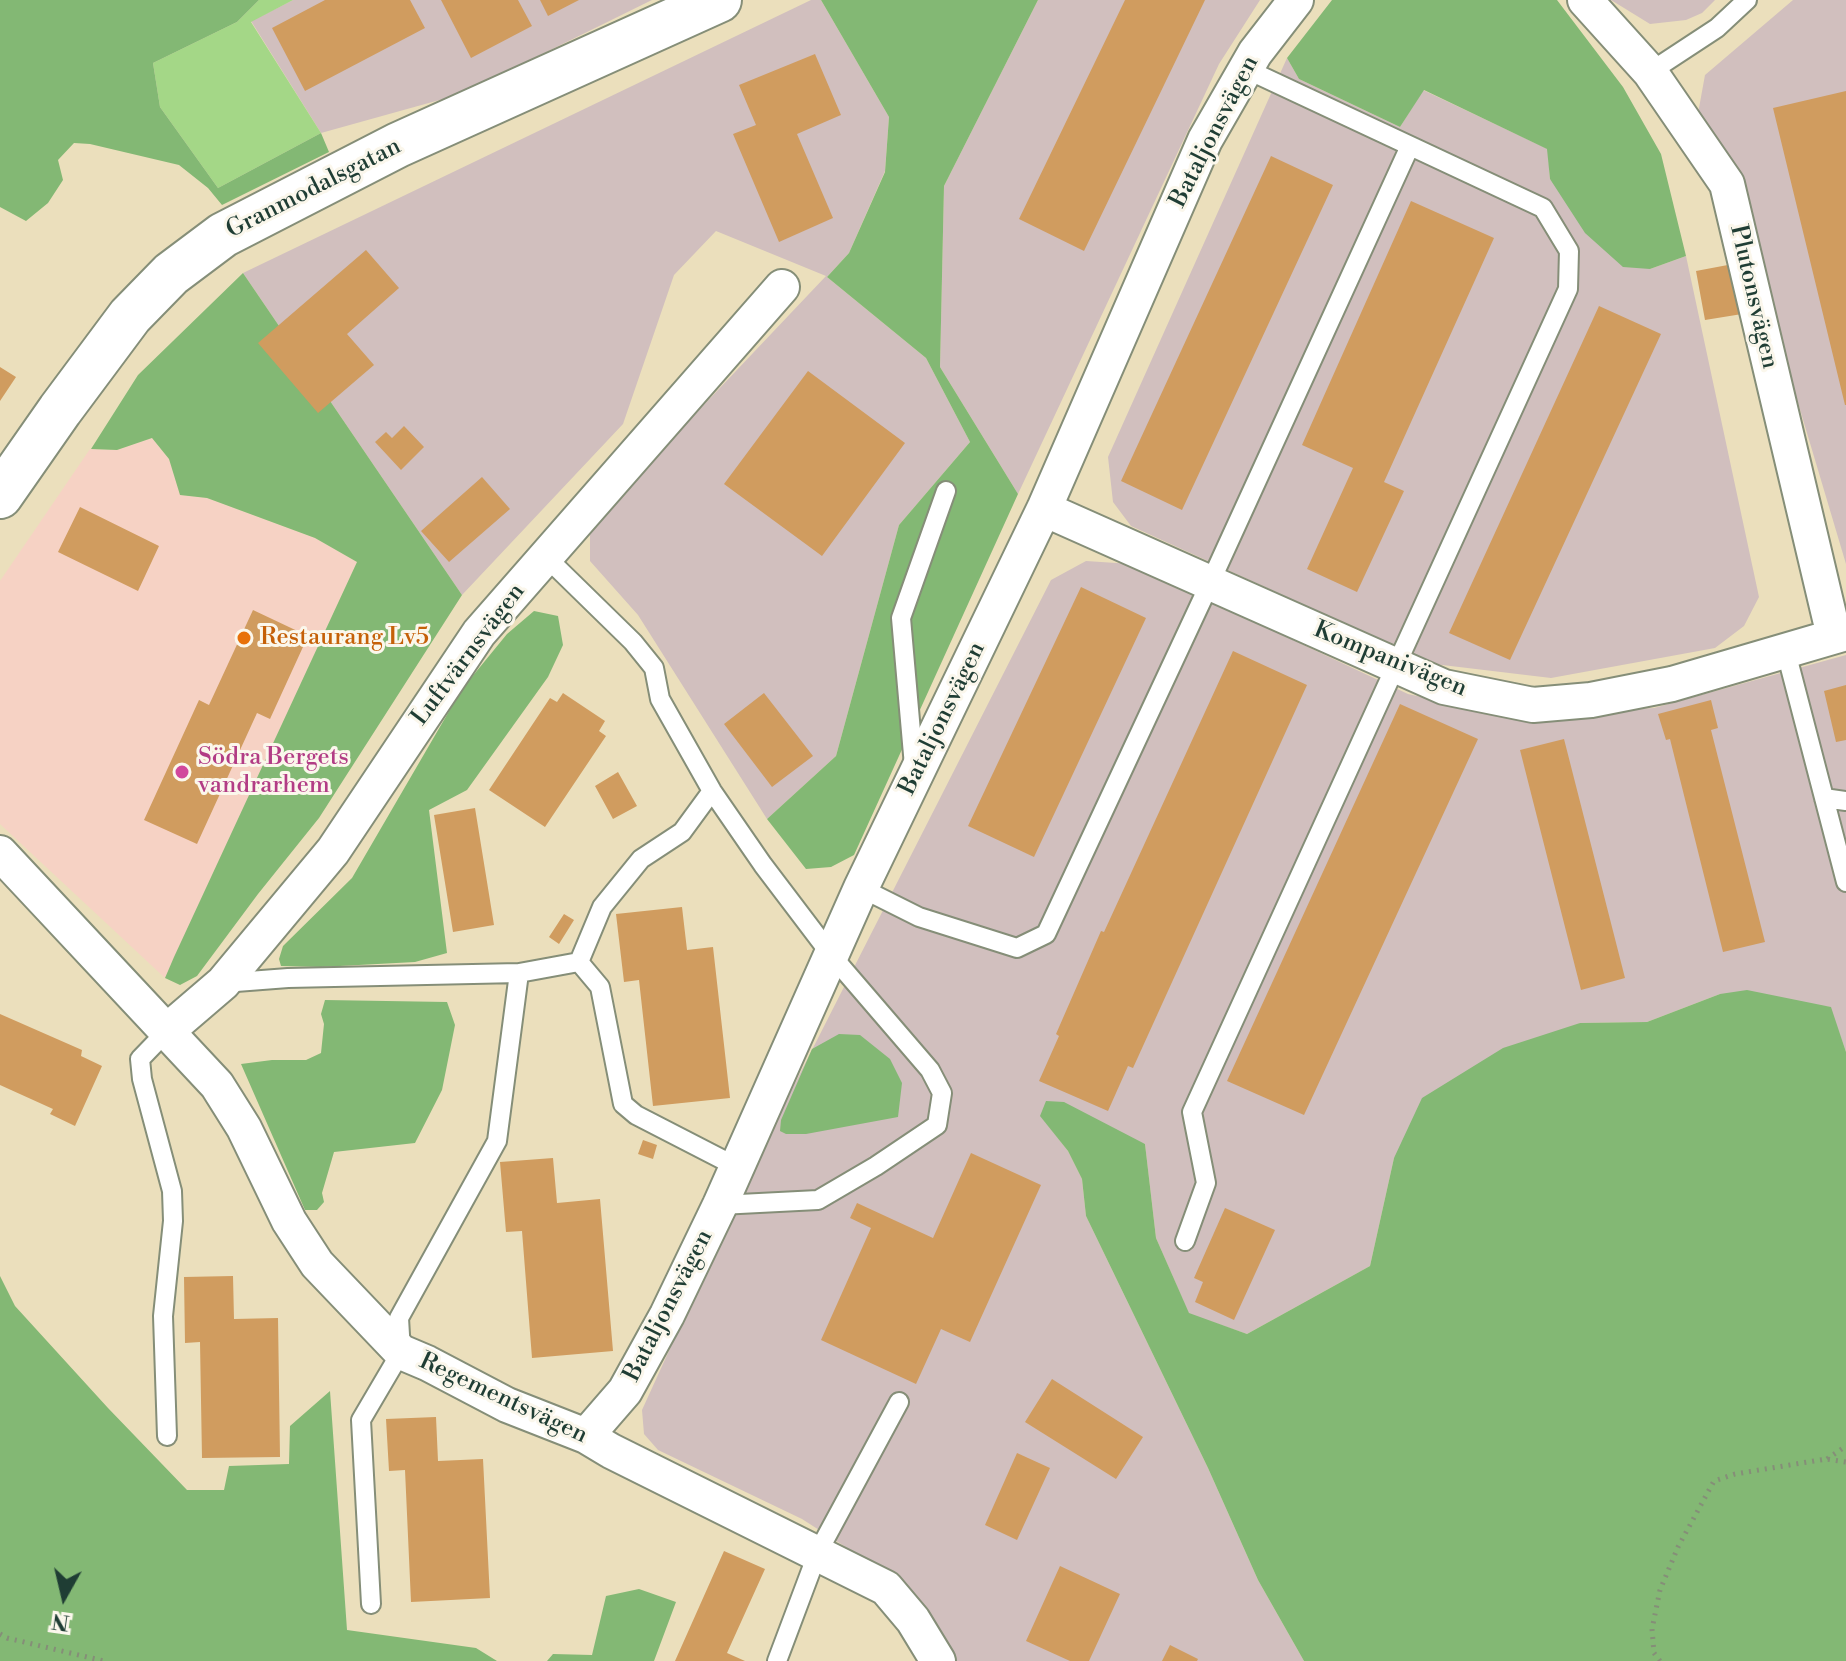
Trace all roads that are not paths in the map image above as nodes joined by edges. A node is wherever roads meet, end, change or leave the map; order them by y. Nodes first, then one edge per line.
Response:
1 (719, 0) edge
2 (1296, 0) edge
3 (1585, 0) edge
4 (1747, 0) edge
5 (1246, 69) junction
6 (1650, 72) junction
7 (1410, 146) junction
8 (782, 287) dead end
9 (946, 491) dead end
10 (0, 496) edge
11 (1044, 509) junction
12 (545, 556) junction
13 (1210, 583) junction
14 (1840, 634) edge
15 (1786, 652) junction
16 (1395, 665) junction
17 (915, 777) junction
18 (712, 791) junction
19 (1824, 798) junction
20 (1846, 801) edge
21 (0, 853) edge
22 (1846, 882) edge
23 (861, 888) junction
24 (832, 956) junction
25 (579, 962) junction
26 (519, 973) junction
27 (223, 983) junction
28 (167, 1031) junction
29 (737, 1167) junction
30 (720, 1205) junction
31 (1185, 1241) dead end
32 (401, 1352) junction
33 (899, 1402) dead end
34 (167, 1436) dead end
35 (586, 1436) junction
36 (818, 1552) junction
37 (371, 1604) dead end
38 (777, 1661) edge
39 (938, 1661) edge

1 - 10 street, Granmodalsgatan
2 - 5 street, Bataljonsvägen
3 - 6 street, Plutonsvägen
4 - 6 lane
5 - 7 lane
5 - 11 street, Bataljonsvägen
6 - 14 street, Plutonsvägen
7 - 13 lane
7 - 16 lane
8 - 12 street, Luftvärnsvägen
9 - 17 lane
11 - 13 street, Kompanivägen
11 - 17 street, Bataljonsvägen
12 - 18 lane
12 - 27 street, Luftvärnsvägen
13 - 16 street, Kompanivägen
13 - 23 lane
14 - 15 street, Kompanivägen
15 - 16 street, Kompanivägen
15 - 19 lane
16 - 31 lane
17 - 23 street, Bataljonsvägen
18 - 24 lane
18 - 25 lane
19 - 20 lane
19 - 22 lane
21 - 28 street, Regementsvägen
23 - 24 street, Bataljonsvägen
24 - 29 street, Bataljonsvägen
24 - 30 lane
25 - 26 lane
25 - 29 lane
26 - 27 lane
26 - 32 lane
27 - 28 street, Luftvärnsvägen
28 - 32 street, Regementsvägen
28 - 34 lane
29 - 30 street, Bataljonsvägen
30 - 35 street, Bataljonsvägen
32 - 35 street, Regementsvägen
32 - 37 lane
33 - 36 lane
35 - 36 street, Regementsvägen
36 - 38 lane
36 - 39 street, Regementsvägen

